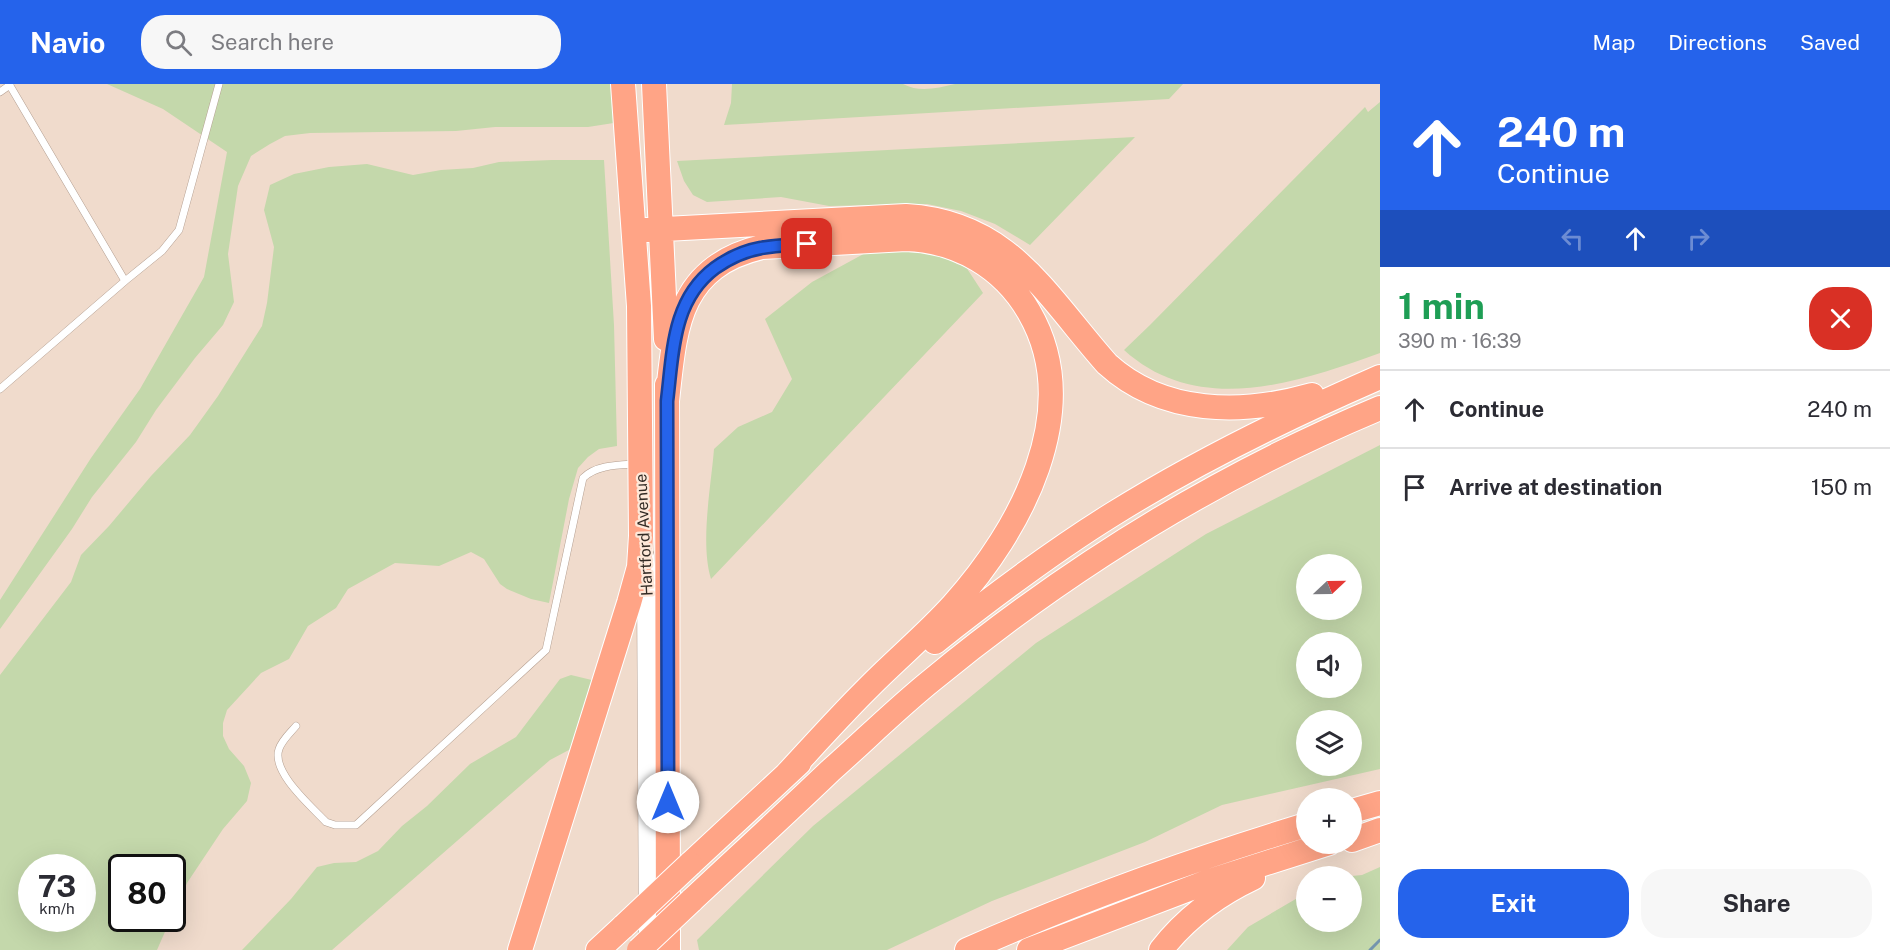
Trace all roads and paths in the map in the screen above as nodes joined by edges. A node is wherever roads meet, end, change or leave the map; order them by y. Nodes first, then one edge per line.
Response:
1 (219, 84) edge
2 (622, 84) edge
3 (654, 84) edge
4 (9, 85) edge
5 (0, 92) edge
6 (661, 229) junction
7 (634, 231) junction
8 (125, 281) junction
9 (1380, 376) edge
10 (0, 389) edge
11 (667, 401) junction
12 (1380, 408) edge
13 (640, 464) junction
14 (641, 527) junction
15 (296, 726) dead end
16 (787, 774) junction
17 (1380, 803) edge
18 (1362, 808) edge
19 (1296, 828) edge
20 (1380, 829) edge
21 (1362, 835) edge
22 (1296, 854) edge
23 (1315, 854) edge
24 (520, 950) edge
25 (598, 950) edge
26 (639, 950) edge
27 (649, 950) edge
28 (668, 950) edge
29 (967, 950) edge
30 (1029, 950) edge
31 (1161, 950) edge

1 - 8 lane
2 - 7 highway, Hartford Avenue
3 - 6 highway, Hartford Avenue
4 - 5 lane
4 - 8 lane
6 - 7 highway
6 - 9 highway
6 - 11 highway, Hartford Avenue
7 - 13 highway, Hartford Avenue
8 - 10 lane
9 - 16 highway
11 - 16 highway
11 - 28 highway, Hartford Avenue
12 - 26 highway, bridge
13 - 14 highway, Hartford Avenue
13 - 15 lane
14 - 24 highway
14 - 27 main road, Hartford Avenue
16 - 25 highway, bridge
17 - 18 highway
19 - 29 highway
20 - 21 highway
22 - 30 highway
23 - 31 highway

